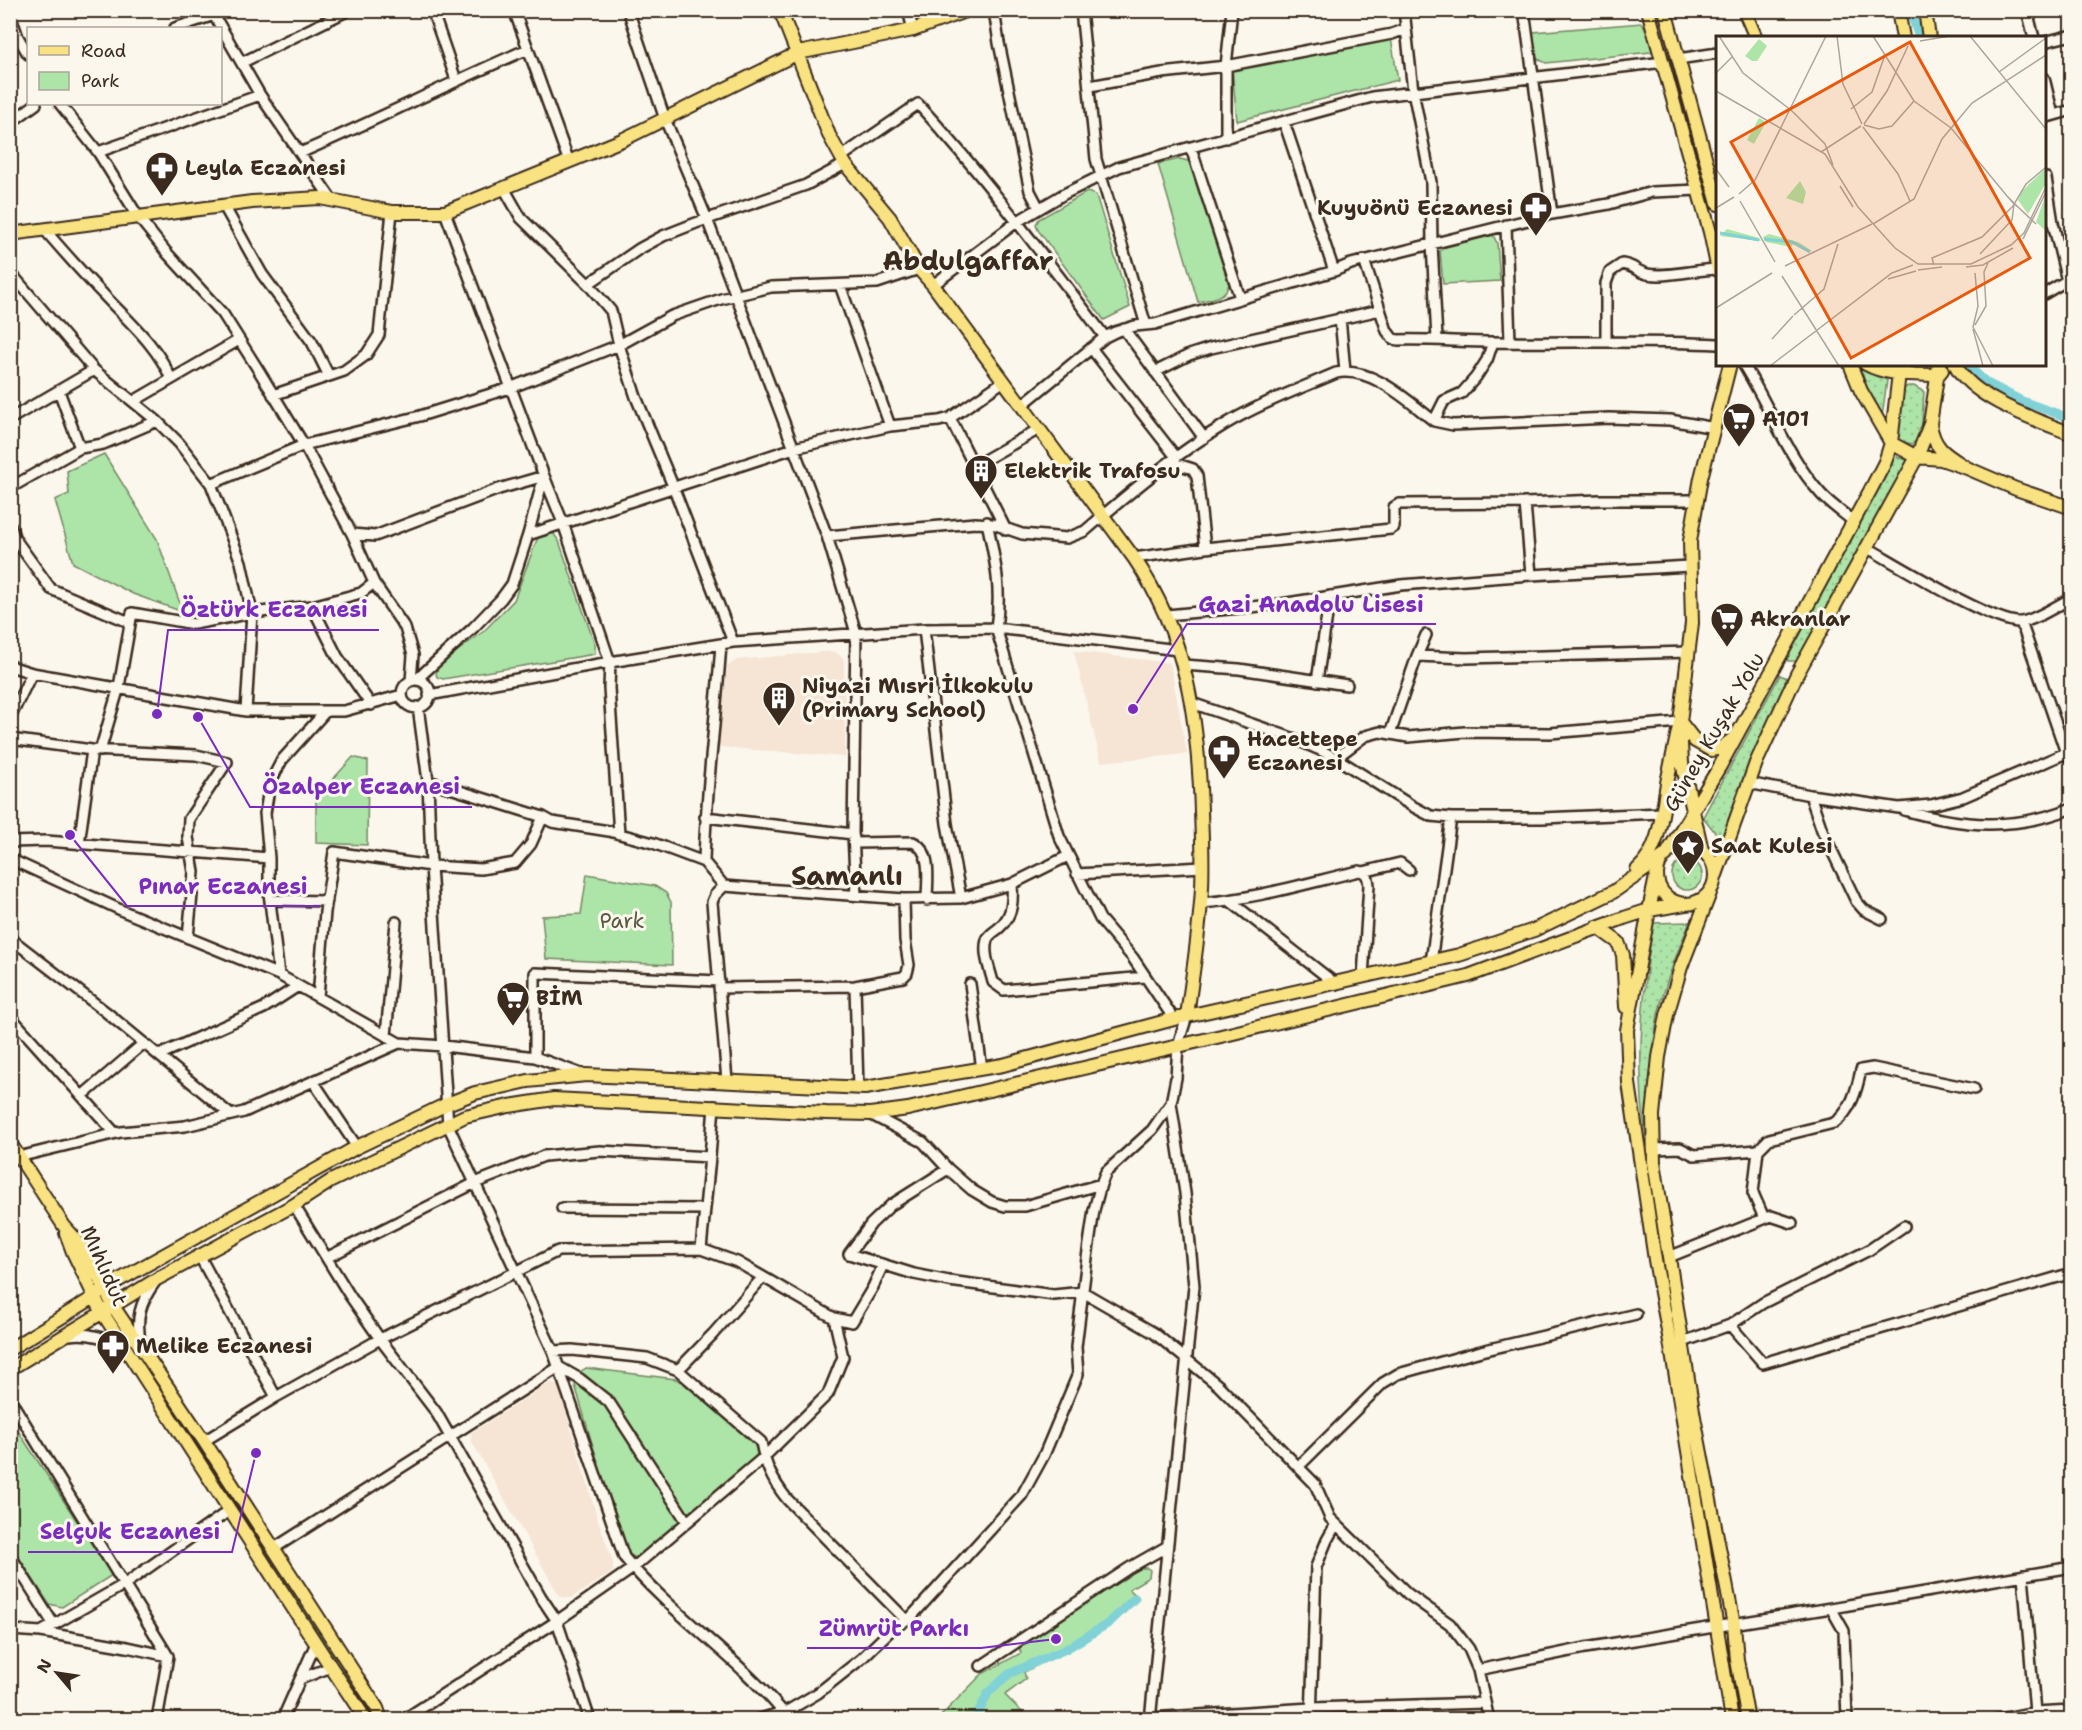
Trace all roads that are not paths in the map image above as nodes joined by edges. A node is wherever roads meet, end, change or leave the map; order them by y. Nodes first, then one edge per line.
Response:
1 (349, 10) edge
2 (432, 10) edge
3 (514, 10) edge
4 (628, 10) edge
5 (780, 10) edge
6 (908, 10) edge
7 (968, 10) edge
8 (994, 10) edge
9 (1081, 10) edge
10 (1232, 10) edge
11 (1404, 10) edge
12 (1524, 10) edge
13 (1648, 10) edge
14 (1665, 10) edge
15 (1744, 10) edge
16 (1898, 10) edge
17 (1925, 10) edge
18 (2026, 10) edge
19 (213, 13) edge
20 (10, 14) edge
21 (10, 27) edge
22 (178, 27) edge
23 (222, 27) edge
24 (222, 28) edge
25 (1406, 29) junction
26 (913, 30) junction
27 (2072, 35) edge
28 (1755, 36) edge
29 (1903, 36) edge
30 (1929, 36) edge
31 (2033, 36) edge
32 (18, 37) junction
33 (2046, 42) edge
34 (528, 49) junction
35 (27, 52) edge
36 (798, 53) junction
37 (1716, 53) edge
38 (1678, 59) junction
39 (243, 62) junction
40 (1664, 63) junction
41 (1226, 66) junction
42 (1533, 77) junction
43 (456, 80) junction
44 (1090, 86) junction
45 (1413, 91) junction
46 (2046, 93) edge
47 (260, 95) junction
48 (35, 105) edge
49 (61, 105) edge
50 (2072, 110) edge
51 (2049, 116) edge
52 (665, 119) junction
53 (1284, 122) junction
54 (10, 123) edge
55 (1226, 138) junction
56 (1191, 148) junction
57 (98, 152) junction
58 (300, 153) junction
59 (843, 161) junction
60 (569, 162) junction
61 (1099, 176) junction
62 (2046, 178) dead end
63 (504, 188) junction
64 (1699, 190) junction
65 (1716, 197) edge
66 (332, 200) junction
67 (224, 206) junction
68 (1039, 208) junction
69 (392, 212) junction
70 (445, 212) junction
71 (1552, 214) junction
72 (139, 218) junction
73 (707, 219) junction
74 (1018, 221) junction
75 (1506, 225) junction
76 (44, 228) junction
77 (10, 234) edge
78 (1432, 244) junction
79 (1364, 260) junction
80 (1716, 266) edge
81 (919, 269) junction
82 (1716, 270) edge
83 (1334, 271) junction
84 (10, 272) edge
85 (2069, 279) edge
86 (588, 284) junction
87 (840, 285) junction
88 (933, 285) junction
89 (2046, 293) edge
90 (736, 296) junction
91 (1240, 298) junction
92 (1380, 310) junction
93 (1340, 318) junction
94 (1146, 325) junction
95 (1124, 329) junction
96 (1105, 337) junction
97 (1437, 339) junction
98 (239, 340) junction
99 (1492, 342) junction
100 (1510, 342) junction
101 (1606, 342) junction
102 (1716, 344) edge
103 (619, 345) junction
104 (1091, 348) junction
105 (1730, 366) edge
106 (1744, 366) edge
107 (1851, 366) edge
108 (1870, 366) edge
109 (1956, 366) edge
110 (1900, 369) edge
111 (94, 370) junction
112 (1939, 370) edge
113 (1345, 371) junction
114 (1155, 372) junction
115 (329, 376) junction
116 (171, 380) junction
117 (1004, 381) junction
118 (510, 388) junction
119 (59, 391) junction
120 (273, 395) junction
121 (134, 401) junction
122 (1022, 405) junction
123 (950, 418) junction
124 (10, 419) edge
125 (1434, 420) junction
126 (157, 421) junction
127 (1930, 424) junction
128 (890, 426) junction
129 (1715, 428) junction
130 (1039, 429) junction
131 (2072, 434) edge
132 (1203, 438) junction
133 (1892, 443) junction
134 (304, 445) junction
135 (80, 448) junction
136 (794, 448) junction
137 (1917, 457) junction
138 (1173, 460) junction
139 (974, 466) junction
140 (1967, 468) junction
141 (544, 476) junction
142 (211, 484) junction
143 (673, 486) junction
144 (10, 488) edge
145 (1697, 500) junction
146 (1525, 503) junction
147 (2072, 508) edge
148 (1103, 516) junction
149 (1853, 521) junction
150 (563, 522) junction
151 (987, 522) junction
152 (10, 525) edge
153 (1006, 530) junction
154 (352, 534) junction
155 (528, 535) junction
156 (826, 536) junction
157 (13, 539) edge
158 (1205, 548) junction
159 (1868, 548) junction
160 (1134, 558) junction
161 (1690, 566) junction
162 (1531, 575) junction
163 (374, 584) junction
164 (1330, 596) junction
165 (2072, 598) edge
166 (312, 606) junction
167 (252, 613) junction
168 (1167, 615) junction
169 (129, 622) junction
170 (2020, 622) junction
171 (924, 628) junction
172 (996, 628) junction
173 (856, 633) junction
174 (1426, 635) dead end
175 (733, 642) junction
176 (721, 644) junction
177 (1178, 650) junction
178 (1689, 652) junction
179 (1417, 656) junction
180 (610, 662) junction
181 (1777, 662) junction
182 (1183, 665) junction
183 (10, 666) edge
184 (32, 673) junction
185 (1797, 674) junction
186 (414, 681) junction
187 (1317, 681) junction
188 (1347, 685) dead end
189 (119, 687) junction
190 (402, 694) junction
191 (429, 695) junction
192 (1192, 704) junction
193 (371, 705) junction
194 (418, 708) junction
195 (246, 711) junction
196 (326, 711) junction
197 (10, 718) edge
198 (1680, 722) junction
199 (1390, 734) junction
200 (1737, 736) junction
201 (10, 738) edge
202 (96, 751) junction
203 (2068, 756) edge
204 (1336, 758) junction
205 (428, 782) junction
206 (1748, 783) junction
207 (1810, 795) junction
208 (1899, 808) junction
209 (2072, 808) edge
210 (1693, 810) junction
211 (1662, 813) junction
212 (543, 817) junction
213 (705, 818) junction
214 (1451, 818) junction
215 (619, 834) junction
216 (854, 839) junction
217 (10, 842) edge
218 (79, 844) junction
219 (1702, 850) junction
220 (191, 853) junction
221 (1666, 855) junction
222 (1068, 856) junction
223 (10, 858) edge
224 (269, 858) junction
225 (704, 862) junction
226 (431, 866) junction
227 (1203, 867) junction
228 (1409, 870) dead end
229 (1363, 872) junction
230 (1658, 872) junction
231 (1077, 874) junction
232 (1716, 875) junction
233 (1012, 884) junction
234 (724, 886) junction
235 (1614, 892) junction
236 (1710, 893) junction
237 (856, 895) junction
238 (961, 898) junction
239 (904, 899) junction
240 (270, 900) junction
241 (927, 900) junction
242 (327, 901) junction
243 (1230, 901) junction
244 (1201, 903) junction
245 (1684, 904) junction
246 (1649, 910) junction
247 (1882, 919) dead end
248 (396, 922) dead end
249 (1597, 927) junction
250 (10, 938) edge
251 (188, 938) junction
252 (1431, 962) junction
253 (279, 975) junction
254 (1144, 977) junction
255 (1363, 977) junction
256 (719, 984) junction
257 (970, 984) dead end
258 (1336, 984) junction
259 (298, 986) junction
260 (855, 986) junction
261 (318, 997) junction
262 (10, 1016) edge
263 (1187, 1016) junction
264 (1174, 1019) junction
265 (1627, 1030) junction
266 (386, 1036) junction
267 (144, 1043) junction
268 (399, 1043) junction
269 (1178, 1045) junction
270 (444, 1046) junction
271 (159, 1055) junction
272 (535, 1057) junction
273 (982, 1069) junction
274 (586, 1075) junction
275 (313, 1081) junction
276 (728, 1081) junction
277 (858, 1088) junction
278 (1974, 1089) dead end
279 (82, 1096) junction
280 (1171, 1103) junction
281 (447, 1104) junction
282 (714, 1106) junction
283 (870, 1114) junction
284 (231, 1115) junction
285 (448, 1125) junction
286 (115, 1133) junction
287 (10, 1143) edge
288 (357, 1147) junction
289 (1654, 1149) junction
290 (1758, 1150) junction
291 (15, 1157) edge
292 (710, 1157) junction
293 (948, 1169) junction
294 (475, 1183) junction
295 (1101, 1184) junction
296 (294, 1205) junction
297 (562, 1208) dead end
298 (705, 1209) junction
299 (1764, 1218) junction
300 (1792, 1223) dead end
301 (1904, 1226) dead end
302 (700, 1249) junction
303 (199, 1255) junction
304 (328, 1257) junction
305 (1669, 1257) junction
306 (883, 1265) junction
307 (517, 1271) junction
308 (2072, 1274) edge
309 (763, 1277) junction
310 (157, 1279) junction
311 (100, 1292) junction
312 (1083, 1292) junction
313 (107, 1309) junction
314 (1636, 1314) dead end
315 (834, 1318) junction
316 (1730, 1325) junction
317 (63, 1336) junction
318 (380, 1339) junction
319 (1683, 1342) junction
320 (124, 1347) junction
321 (10, 1348) edge
322 (142, 1350) junction
323 (554, 1351) junction
324 (1187, 1360) junction
325 (559, 1367) junction
326 (10, 1368) edge
327 (678, 1370) junction
328 (276, 1397) junction
329 (10, 1399) edge
330 (450, 1436) junction
331 (204, 1441) junction
332 (764, 1457) junction
333 (1299, 1467) junction
334 (230, 1510) junction
335 (687, 1522) junction
336 (1336, 1524) junction
337 (1166, 1547) junction
338 (273, 1549) junction
339 (10, 1555) edge
340 (2072, 1567) edge
341 (633, 1568) junction
342 (2023, 1575) junction
343 (124, 1584) junction
344 (1831, 1608) junction
345 (906, 1620) junction
346 (557, 1622) junction
347 (54, 1625) junction
348 (1734, 1625) junction
349 (1716, 1626) junction
350 (10, 1630) edge
351 (41, 1632) junction
352 (316, 1643) junction
353 (168, 1656) junction
354 (981, 1666) dead end
355 (330, 1668) junction
356 (1478, 1670) junction
357 (300, 1679) junction
358 (1485, 1702) junction
359 (1311, 1708) junction
360 (2072, 1710) edge
361 (783, 1712) junction
362 (2035, 1712) junction
363 (157, 1719) edge
364 (282, 1719) edge
365 (366, 1719) edge
366 (381, 1719) edge
367 (403, 1719) edge
368 (590, 1719) edge
369 (757, 1719) edge
370 (1150, 1719) edge
371 (1311, 1719) edge
372 (1489, 1719) edge
373 (1732, 1719) edge
374 (1748, 1719) edge
375 (1847, 1719) edge
376 (1994, 1719) edge

1 - 39 street
2 - 43 street
3 - 34 street
4 - 52 street
5 - 36 main road
6 - 26 street
7 - 26 main road
8 - 68 street
9 - 44 street
10 - 41 street
11 - 25 street
12 - 42 street
13 - 40 main road
14 - 38 main road
15 - 28 main road
16 - 29 main road
17 - 30 main road
18 - 31 street
19 - 22 street
19 - 23 street
20 - 32 street
21 - 32 street
24 - 39 street
25 - 41 street
25 - 45 street
26 - 36 main road
27 - 33 street
32 - 35 street
34 - 43 street
34 - 60 street
36 - 52 main road
36 - 59 main road
37 - 38 street
38 - 65 main road
39 - 47 street
40 - 42 street
40 - 64 main road
41 - 44 street
41 - 55 street
42 - 45 street
42 - 71 street
43 - 58 street
44 - 61 street
45 - 53 street
45 - 78 street
46 - 51 street
47 - 57 street
47 - 58 street
48 - 54 street
49 - 57 street
50 - 51 street
52 - 60 main road
52 - 73 street
53 - 55 street
53 - 83 street
55 - 56 street
56 - 61 street
56 - 91 street
57 - 72 street
58 - 66 street
59 - 73 street
59 - 74 street
59 - 81 main road
60 - 63 main road
61 - 68 street
61 - 94 street
62 - 85 street
63 - 70 main road
63 - 86 street
64 - 71 street
64 - 80 main road
66 - 67 main road
66 - 69 main road
67 - 72 main road
67 - 115 street
68 - 74 street
69 - 70 main road
69 - 115 street
70 - 118 street
71 - 75 street
72 - 76 main road
72 - 98 street
73 - 86 street
73 - 90 street
74 - 88 street
74 - 96 street
75 - 78 street
75 - 100 street
76 - 77 main road
76 - 116 street
78 - 79 street
78 - 97 street
79 - 83 street
79 - 92 street
81 - 87 street
81 - 88 main road
82 - 101 street
83 - 91 street
84 - 111 street
85 - 89 street
86 - 103 street
87 - 90 street
87 - 128 street
88 - 117 main road
90 - 103 street
90 - 136 street
91 - 94 street
92 - 93 street
92 - 97 street
93 - 113 street
93 - 114 street
94 - 95 street
95 - 96 street
95 - 114 street
96 - 104 street
97 - 99 street
98 - 116 street
98 - 120 street
99 - 100 street
99 - 125 street
100 - 101 street
101 - 102 street
103 - 118 street
103 - 143 street
104 - 122 street
104 - 138 street
105 - 129 main road
106 - 149 street
107 - 133 main road
108 - 110 main road
109 - 131 main road
110 - 112 main road
110 - 133 main road, Güney Kuşak Yolu
111 - 119 street
111 - 121 street
112 - 127 main road, Güney Kuşak Yolu
113 - 125 street
113 - 132 street
114 - 132 street
115 - 120 street
116 - 121 street
117 - 122 main road
117 - 123 street
118 - 134 street
118 - 141 street
119 - 124 street
119 - 135 street
120 - 134 street
121 - 126 street
122 - 130 main road
123 - 128 street
123 - 139 street
125 - 129 street
126 - 135 street
126 - 142 street
127 - 137 main road, Güney Kuşak Yolu
127 - 140 main road
128 - 136 street
129 - 145 main road
130 - 139 street
130 - 148 main road
132 - 138 street
133 - 137 main road
133 - 149 main road, Güney Kuşak Yolu
134 - 142 street
134 - 154 street
135 - 144 street
136 - 143 street
136 - 156 street
137 - 140 main road
137 - 159 main road, Güney Kuşak Yolu
138 - 148 street
138 - 158 street
139 - 153 street
140 - 147 main road
141 - 150 street
141 - 154 street
141 - 155 street
142 - 167 street
143 - 150 street
143 - 175 street
145 - 146 street
145 - 161 main road
146 - 158 street
146 - 162 street
148 - 153 street
148 - 160 main road
149 - 181 main road, Güney Kuşak Yolu
150 - 155 street
150 - 180 street
151 - 153 street
151 - 156 street
151 - 172 street
152 - 157 street
154 - 163 street
155 - 186 street
156 - 173 street
157 - 169 street
158 - 160 street
159 - 170 street
159 - 185 main road, Güney Kuşak Yolu
160 - 168 main road
161 - 162 street
161 - 178 main road
162 - 164 street
163 - 166 street
163 - 186 street
164 - 168 street
164 - 187 street
165 - 170 street
166 - 167 street
166 - 193 street
167 - 169 street
167 - 195 street
168 - 177 main road
169 - 189 street
170 - 203 street
171 - 172 street
171 - 173 street
171 - 238 street
172 - 177 street
172 - 222 street
173 - 175 street
173 - 216 street
174 - 179 street
175 - 176 street
176 - 180 street
176 - 213 street
177 - 182 main road
178 - 179 street
178 - 198 main road
179 - 199 street
180 - 191 street
180 - 215 street
181 - 185 main road
181 - 200 main road, Güney Kuşak Yolu
182 - 187 street
182 - 192 main road
183 - 184 street
184 - 189 street
184 - 197 street
185 - 206 main road, Güney Kuşak Yolu
186 - 190 street
186 - 191 street
187 - 188 street
189 - 195 street
189 - 202 street
190 - 193 street
190 - 194 street
191 - 194 street
192 - 204 street
192 - 227 main road
193 - 196 street
194 - 205 street
195 - 196 street
196 - 224 street
198 - 199 street
198 - 200 main road
198 - 210 main road
198 - 211 main road
199 - 204 street
200 - 210 main road, Güney Kuşak Yolu
201 - 202 street
202 - 218 street
202 - 220 street
203 - 208 street
204 - 214 street
205 - 212 street
205 - 226 street
206 - 207 street
206 - 232 main road, Güney Kuşak Yolu
207 - 208 street
207 - 247 street
208 - 209 street
210 - 219 main road
210 - 221 main road, Güney Kuşak Yolu
211 - 214 street
211 - 235 main road
212 - 215 street
212 - 226 street
213 - 216 street
213 - 225 street
214 - 252 street
215 - 225 street
216 - 237 street
216 - 241 street
217 - 218 street
218 - 220 street
219 - 221 main road
219 - 232 main road
220 - 224 street
220 - 251 street
221 - 230 main road
221 - 235 main road
222 - 231 street
222 - 233 street
223 - 251 street
224 - 240 street
225 - 234 street
226 - 242 street
226 - 270 street
227 - 231 street
227 - 244 main road
228 - 229 street
229 - 243 street
229 - 255 street
230 - 245 main road
230 - 246 main road
231 - 254 street
232 - 236 main road
233 - 238 street
233 - 254 street
234 - 237 street
234 - 256 street
235 - 252 main road
236 - 245 main road
236 - 289 main road
237 - 239 street
238 - 241 street
239 - 241 street
239 - 260 street
240 - 242 street
240 - 253 street
242 - 261 street
243 - 244 street
243 - 258 street
244 - 263 main road
245 - 246 main road
246 - 249 main road
246 - 265 main road
248 - 266 street
249 - 265 main road
249 - 269 main road
250 - 267 street
251 - 253 street
252 - 255 main road
253 - 259 street
254 - 264 street
255 - 258 main road
256 - 260 street
256 - 272 street
256 - 276 street
257 - 273 street
258 - 263 main road
259 - 261 street
259 - 271 street
260 - 277 street
261 - 266 street
262 - 279 street
263 - 264 main road
263 - 269 street
264 - 273 main road
265 - 349 main road
266 - 268 street
267 - 271 street
267 - 279 street
268 - 270 street
268 - 275 street
269 - 280 street
269 - 283 main road
270 - 272 street
270 - 281 street
271 - 284 street
272 - 274 street
273 - 277 main road
274 - 276 main road
274 - 281 main road
275 - 284 street
275 - 288 street
276 - 277 main road
278 - 290 street
279 - 286 street
280 - 295 street
280 - 324 street
281 - 285 street
281 - 288 main road
282 - 283 main road
282 - 285 main road
282 - 292 street
283 - 293 street
284 - 286 street
285 - 294 street
285 - 296 main road
286 - 291 street
287 - 291 main road, Mıhlıdut
288 - 311 main road
289 - 290 street
289 - 305 main road
290 - 299 street
291 - 311 main road, Mıhlıdut
292 - 294 street
292 - 298 street
293 - 295 street
293 - 306 street
294 - 304 street
294 - 307 street
295 - 312 street
296 - 303 main road
296 - 304 street
297 - 298 street
298 - 302 street
299 - 300 street
299 - 305 street
301 - 316 street
302 - 307 street
302 - 309 street
303 - 310 main road
303 - 328 street
304 - 318 street
305 - 319 main road
306 - 312 street
306 - 315 street
307 - 318 street
307 - 323 street
308 - 316 street
309 - 315 street
309 - 327 street
310 - 313 main road
310 - 322 street
311 - 313 main road, Mıhlıdut
311 - 321 main road
312 - 324 street
312 - 345 street
313 - 317 main road
313 - 320 main road, Mıhlıdut
313 - 322 main road, Mıhlıdut
314 - 333 street
315 - 332 street
316 - 319 street
317 - 320 street
317 - 326 main road
318 - 328 street
318 - 330 street
319 - 348 main road
320 - 334 main road, Mıhlıdut
322 - 331 main road, Mıhlıdut
323 - 325 street
323 - 327 street
324 - 333 street
324 - 337 street
325 - 330 street
325 - 335 street
325 - 341 street
327 - 332 street
328 - 331 street
329 - 343 street
330 - 338 street
330 - 346 street
331 - 338 main road, Mıhlıdut
332 - 335 street
332 - 345 street
333 - 336 street
334 - 343 street
334 - 352 main road, Mıhlıdut
335 - 341 street
336 - 356 street
336 - 359 street
337 - 354 street
337 - 370 street
338 - 366 main road, Mıhlıdut
339 - 347 street
340 - 342 street
341 - 346 street
341 - 361 street
342 - 344 street
342 - 362 street
343 - 347 street
343 - 353 street
344 - 348 street
344 - 375 street
345 - 361 street
346 - 367 street
346 - 368 street
347 - 351 street
348 - 349 street
348 - 374 main road
349 - 356 street
349 - 373 main road
350 - 351 street
351 - 353 street
352 - 355 main road, Mıhlıdut
352 - 357 street
353 - 363 street
355 - 357 street
355 - 365 main road, Mıhlıdut
356 - 358 street
357 - 364 street
358 - 359 street
358 - 372 street
359 - 370 street
359 - 371 street
360 - 362 street
361 - 369 street
362 - 376 street

